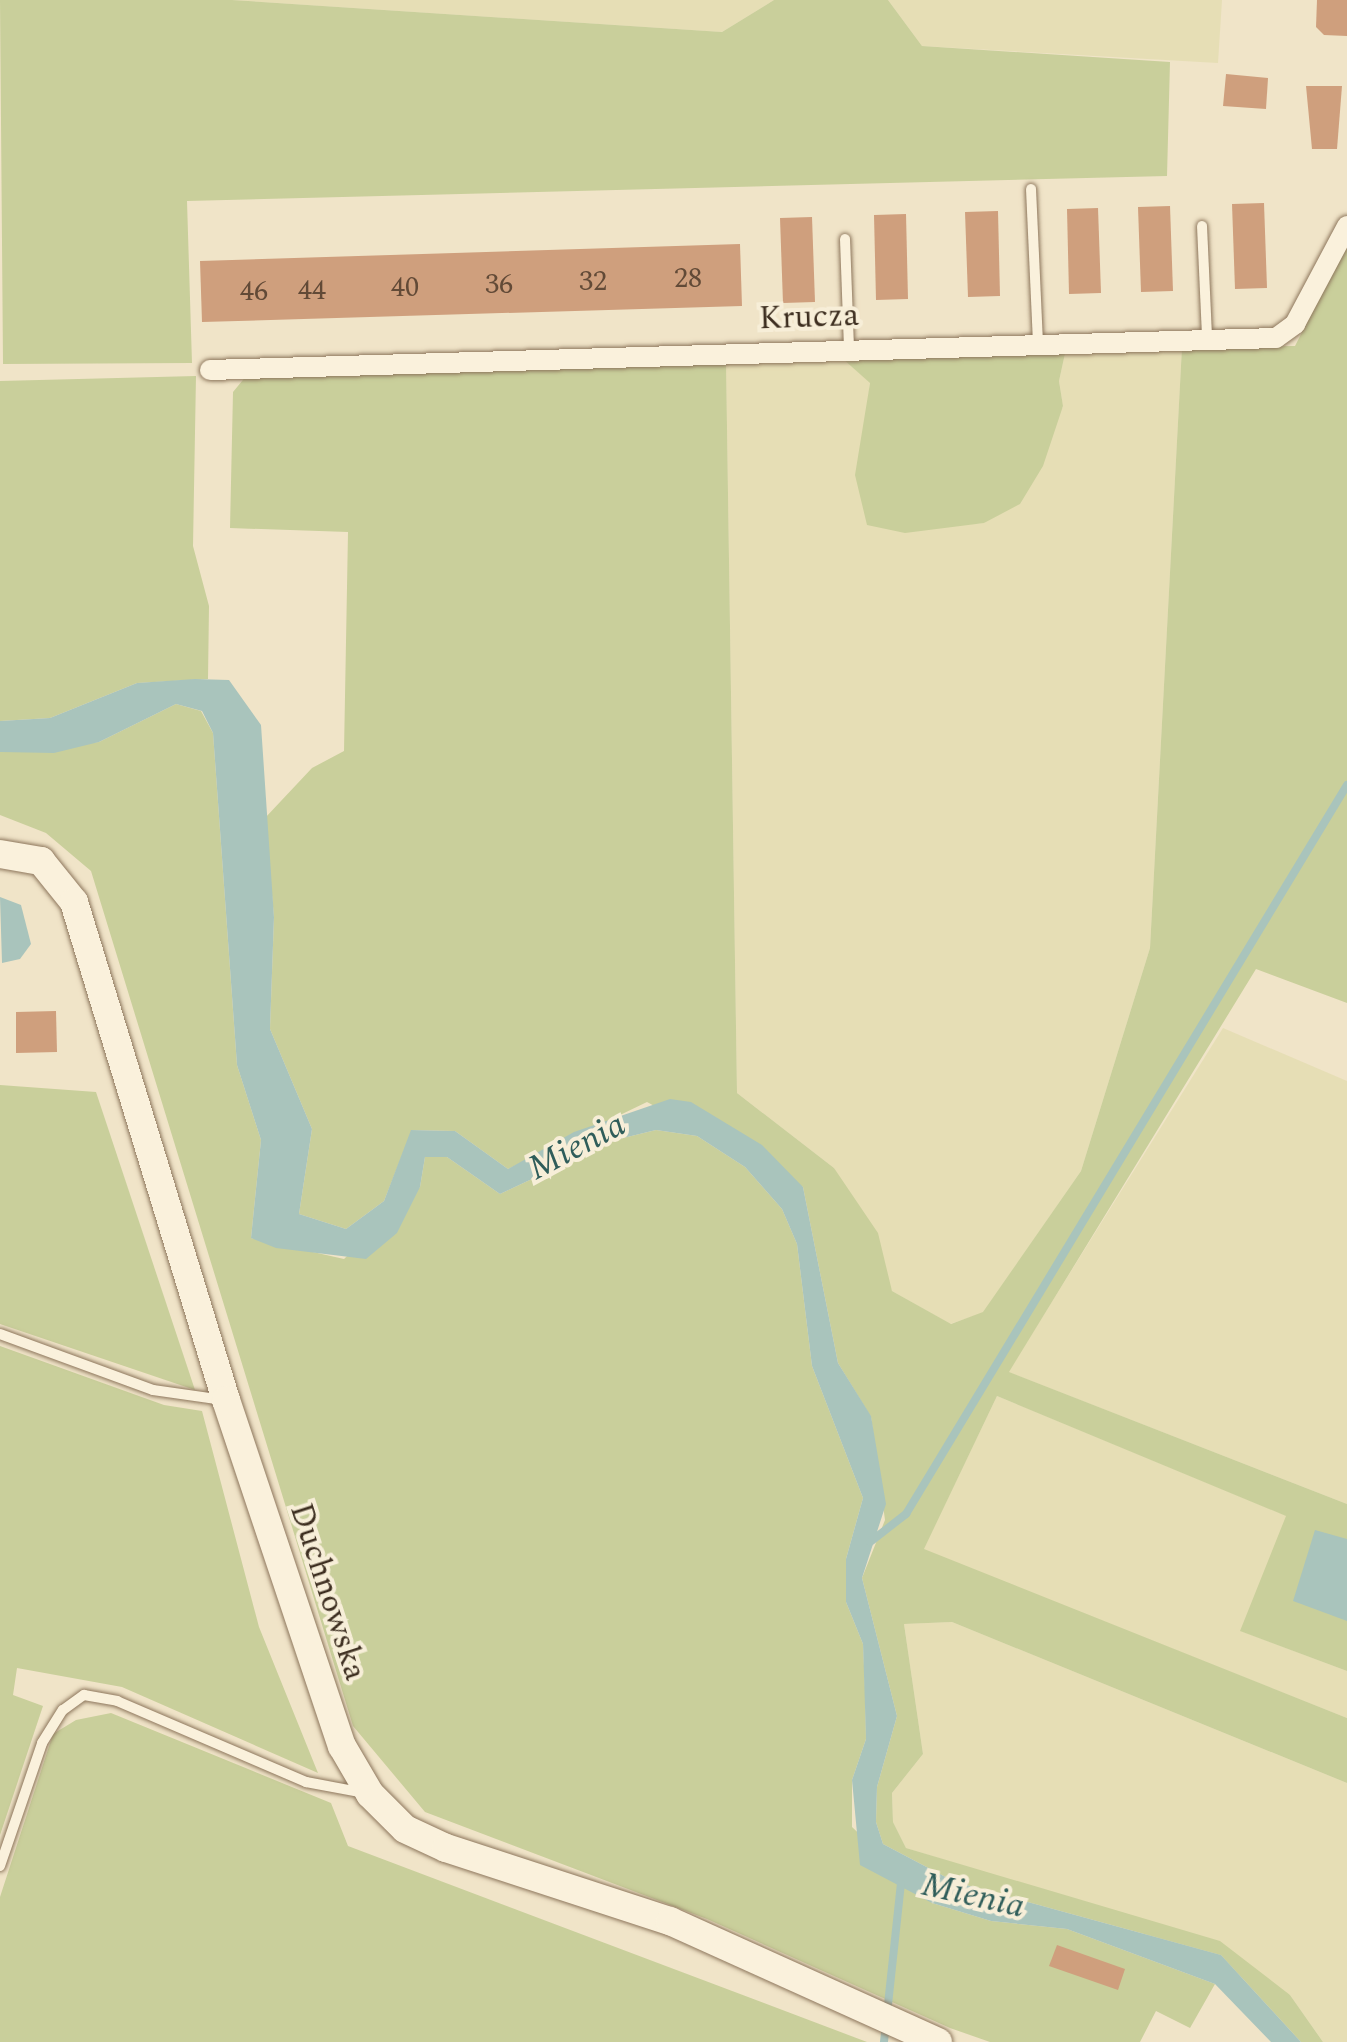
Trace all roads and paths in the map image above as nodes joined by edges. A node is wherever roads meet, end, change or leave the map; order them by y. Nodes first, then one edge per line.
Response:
1 (1031, 189) dead end
2 (1202, 226) dead end
3 (1347, 226) edge
4 (845, 238) dead end
5 (1207, 337) junction
6 (1038, 342) junction
7 (849, 346) junction
8 (210, 370) dead end
9 (0, 854) edge
10 (0, 1334) edge
11 (226, 1400) junction
12 (370, 1794) junction
13 (0, 1866) edge
14 (938, 2042) edge

1 - 6 lane
2 - 5 lane
3 - 5 street, Krucza
4 - 7 lane
5 - 6 street, Krucza
6 - 7 street, Krucza
7 - 8 street, Krucza
9 - 11 street, Duchnowska
10 - 11 lane
11 - 12 street, Duchnowska
12 - 13 lane
12 - 14 street, Duchnowska

